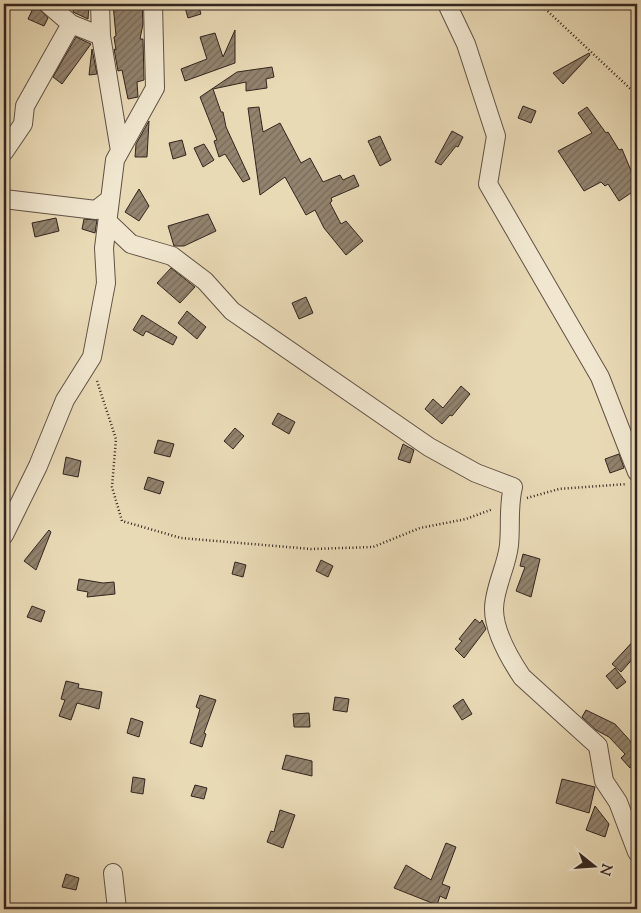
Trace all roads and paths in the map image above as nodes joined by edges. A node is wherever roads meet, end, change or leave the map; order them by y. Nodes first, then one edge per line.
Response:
1 (48, 4) edge
2 (100, 4) edge
3 (153, 4) edge
4 (447, 4) edge
5 (540, 4) edge
6 (71, 24) junction
7 (101, 36) junction
8 (637, 95) edge
9 (120, 151) junction
10 (4, 152) edge
11 (4, 199) edge
12 (110, 199) junction
13 (108, 222) junction
14 (92, 357) junction
15 (633, 478) edge
16 (509, 502) junction
17 (9, 511) edge
18 (4, 535) edge
19 (637, 852) edge
20 (113, 873) dead end
21 (117, 909) edge

1 - 6 street
2 - 7 street
3 - 9 street
4 - 15 street
5 - 8 path
6 - 7 street
6 - 10 street
7 - 9 street
9 - 12 street
11 - 12 street
12 - 13 street
13 - 14 street
13 - 16 street
14 - 16 path
14 - 17 street
15 - 16 path
16 - 19 street
17 - 18 street
20 - 21 street

